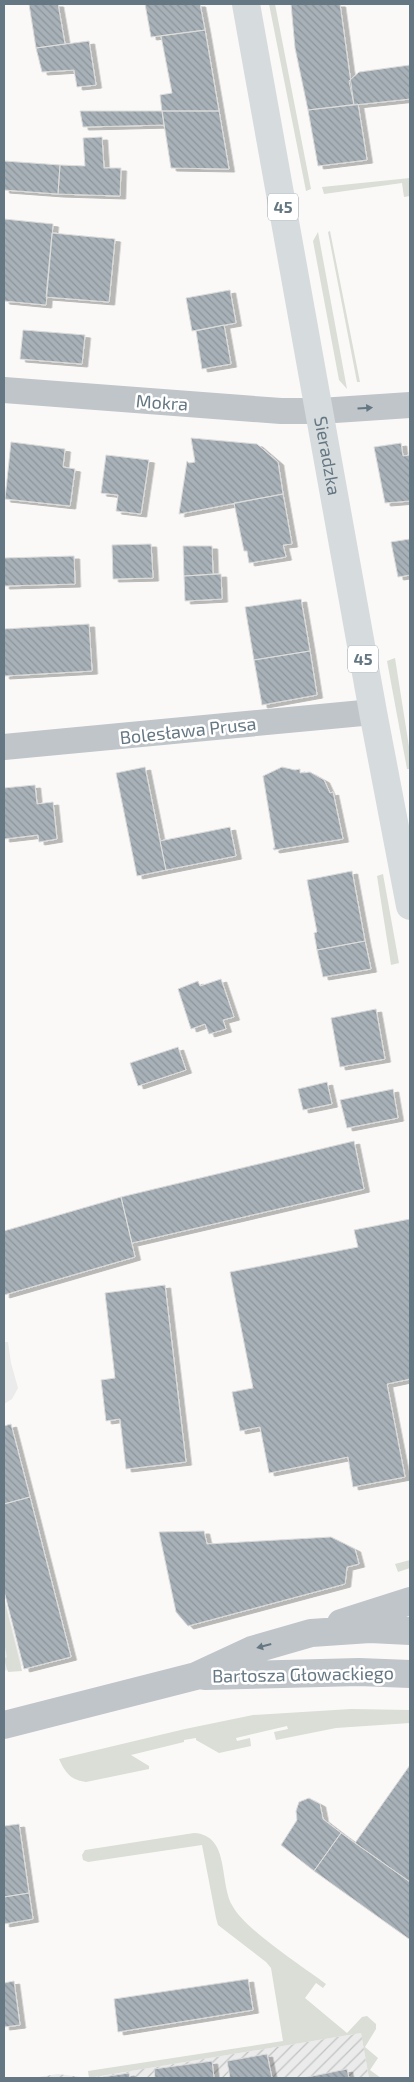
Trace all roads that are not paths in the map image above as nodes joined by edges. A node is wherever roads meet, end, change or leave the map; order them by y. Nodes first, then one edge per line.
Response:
1 (246, 4) edge
2 (4, 390) edge
3 (410, 405) edge
4 (320, 411) junction
5 (373, 712) junction
6 (4, 748) edge
7 (410, 906) edge
8 (410, 1601) edge
9 (410, 1631) edge
10 (311, 1633) junction
11 (410, 1674) edge
12 (196, 1676) junction
13 (4, 1725) edge

1 - 4 main road, Sieradzka / 45
2 - 4 street, Mokra
4 -> 3 street, Mokra
4 - 5 main road, Sieradzka / 45
5 - 6 street, Bolesława Prusa
5 - 7 main road, Sieradzka / 45
8 - 10 street
9 - 10 street, Bartosza Głowackiego
10 -> 12 street, Bartosza Głowackiego
11 - 12 street, Bartosza Głowackiego
12 - 13 street, Bartosza Głowackiego

